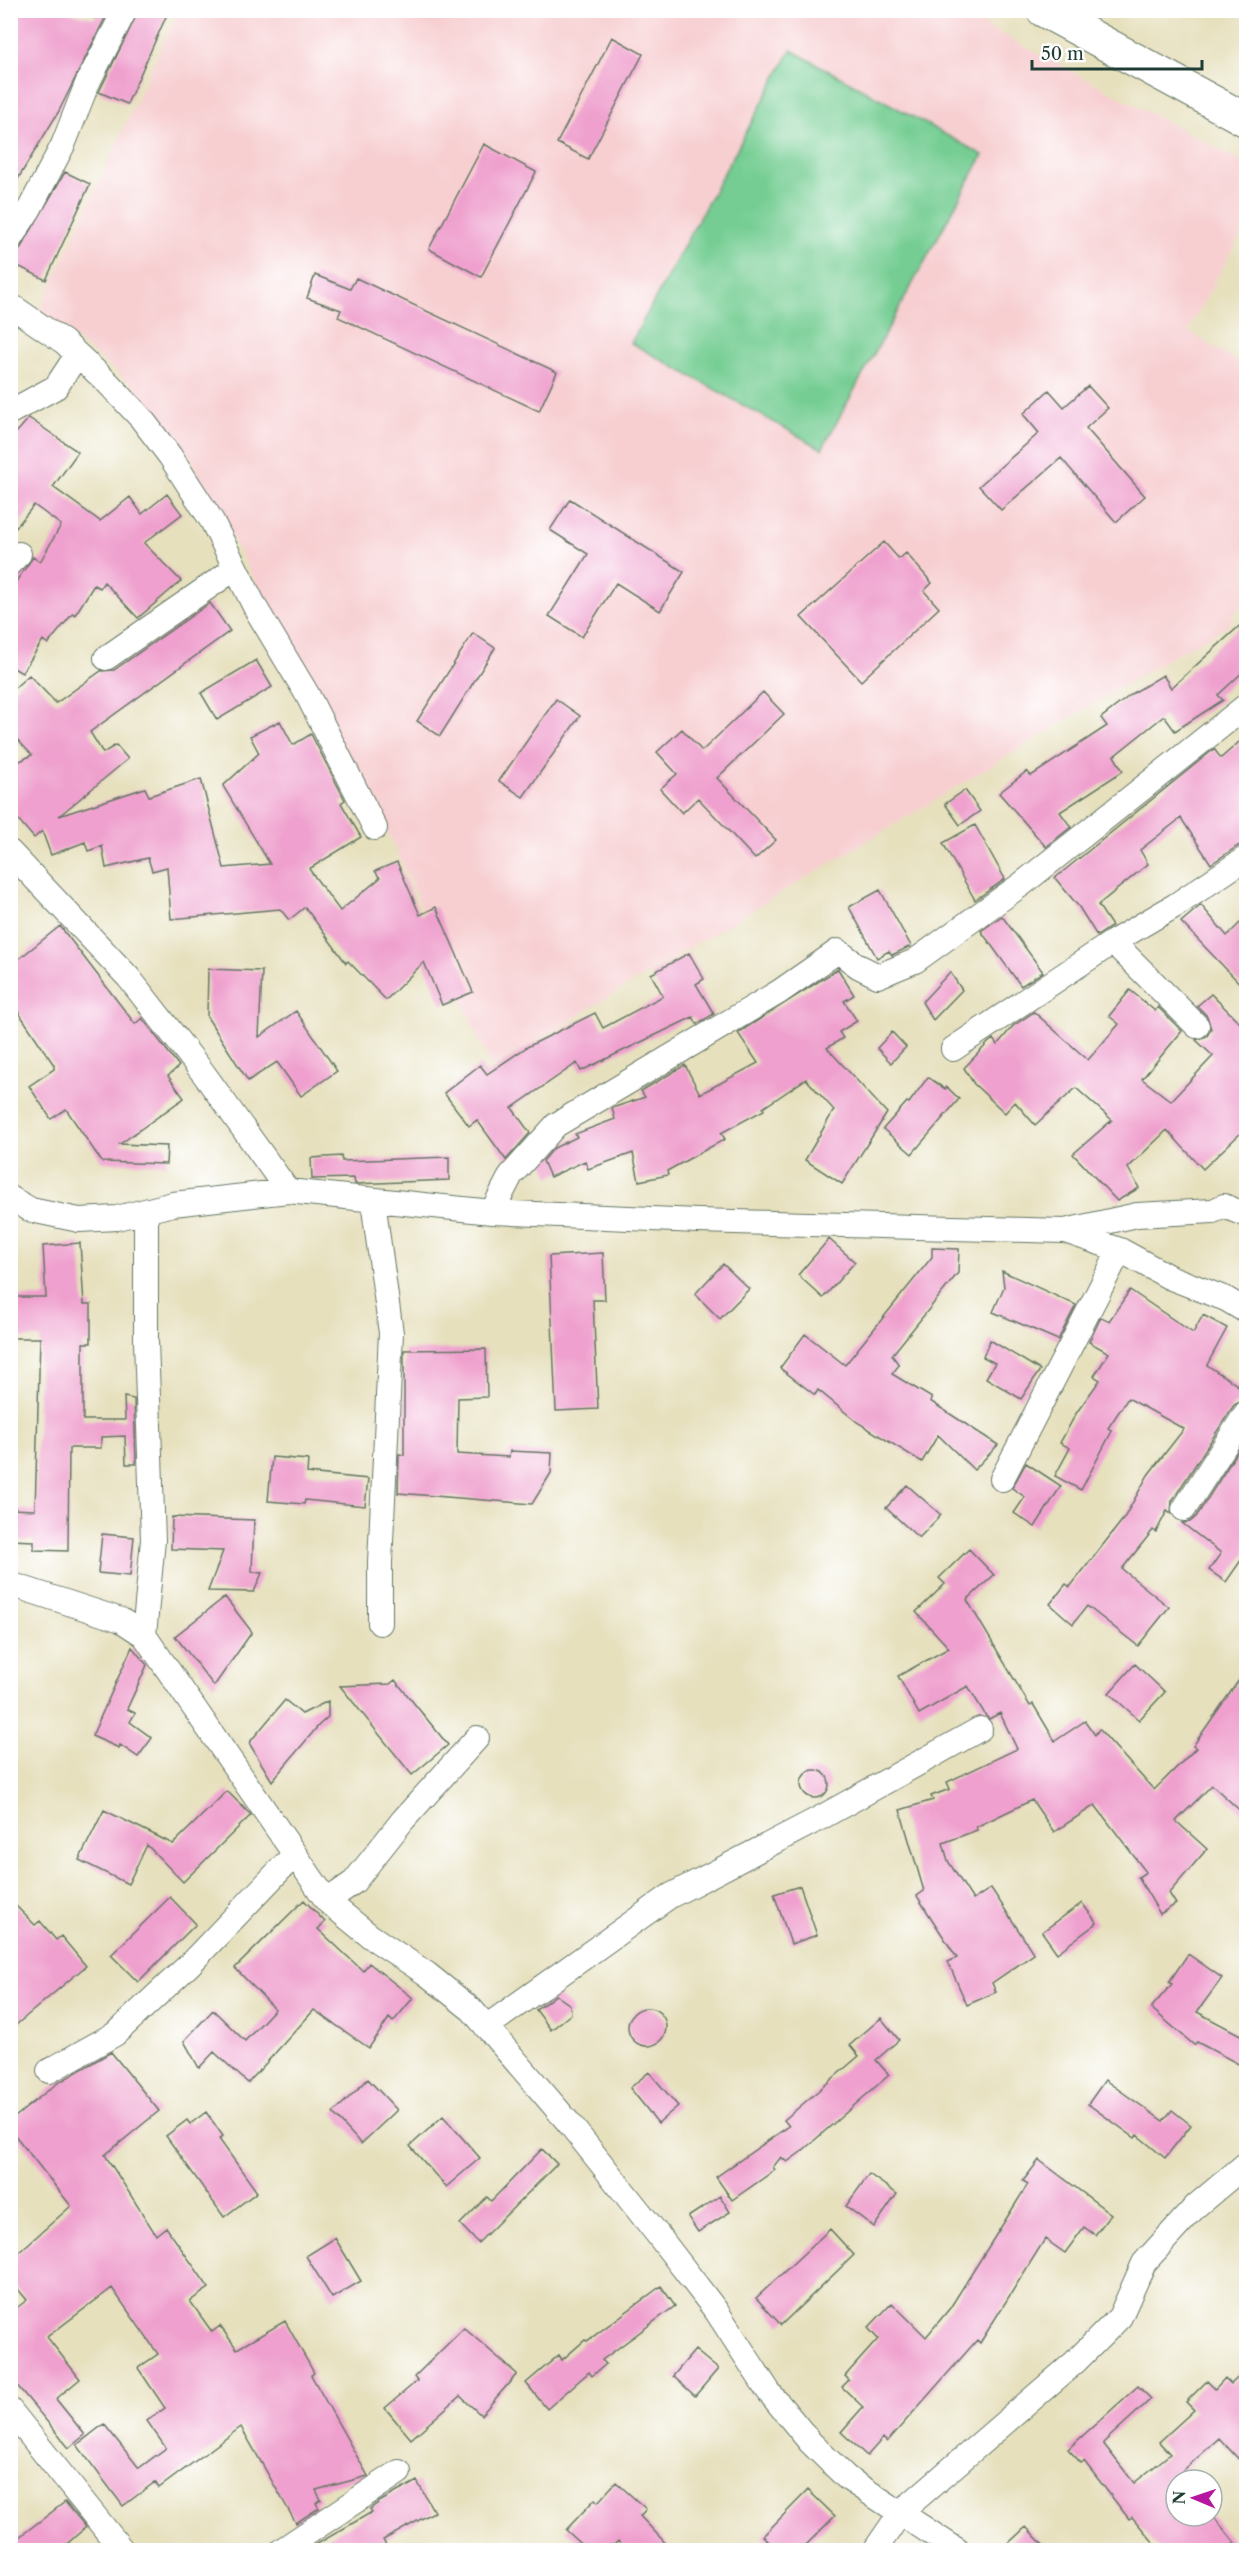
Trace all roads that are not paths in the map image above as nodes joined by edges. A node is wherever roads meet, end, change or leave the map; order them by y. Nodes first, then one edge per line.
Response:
1 (125, 10) edge
2 (1043, 10) edge
3 (1246, 120) edge
4 (10, 239) edge
5 (10, 305) edge
6 (77, 355) junction
7 (10, 412) edge
8 (232, 561) junction
9 (106, 658) dead end
10 (1246, 706) edge
11 (375, 828) dead end
12 (10, 852) edge
13 (1246, 858) edge
14 (1113, 942) junction
15 (1197, 1026) dead end
16 (953, 1049) dead end
17 (288, 1191) junction
18 (10, 1198) edge
19 (373, 1201) junction
20 (146, 1211) junction
21 (492, 1212) junction
22 (1246, 1215) edge
23 (1065, 1231) junction
24 (1120, 1250) junction
25 (1246, 1311) edge
26 (1246, 1413) edge
27 (1002, 1479) dead end
28 (1184, 1509) dead end
29 (10, 1584) edge
30 (380, 1623) dead end
31 (144, 1635) junction
32 (981, 1729) dead end
33 (477, 1738) dead end
34 (294, 1855) junction
35 (327, 1901) junction
36 (486, 2027) junction
37 (50, 2071) dead end
38 (1246, 2164) edge
39 (10, 2410) edge
40 (399, 2472) dead end
41 (901, 2512) junction
42 (122, 2550) edge
43 (282, 2550) edge
44 (875, 2550) edge
45 (957, 2550) edge

1 - 4 street
2 - 3 main road
5 - 6 street
6 - 7 street
6 - 8 street
8 - 9 street
8 - 11 street
10 - 21 street
12 - 17 street
13 - 14 street
14 - 15 street
14 - 16 street
17 - 19 street
17 - 20 street
18 - 20 street
19 - 21 street
19 - 30 street
20 - 31 street
21 - 23 street
22 - 23 street
23 - 24 street
24 - 25 street
24 - 27 street
26 - 28 street
29 - 31 street
31 - 34 street
32 - 36 street
33 - 35 street
34 - 35 street
34 - 37 street
35 - 36 street
36 - 41 street
38 - 41 street
39 - 42 street
40 - 43 street
41 - 44 street
41 - 45 street

